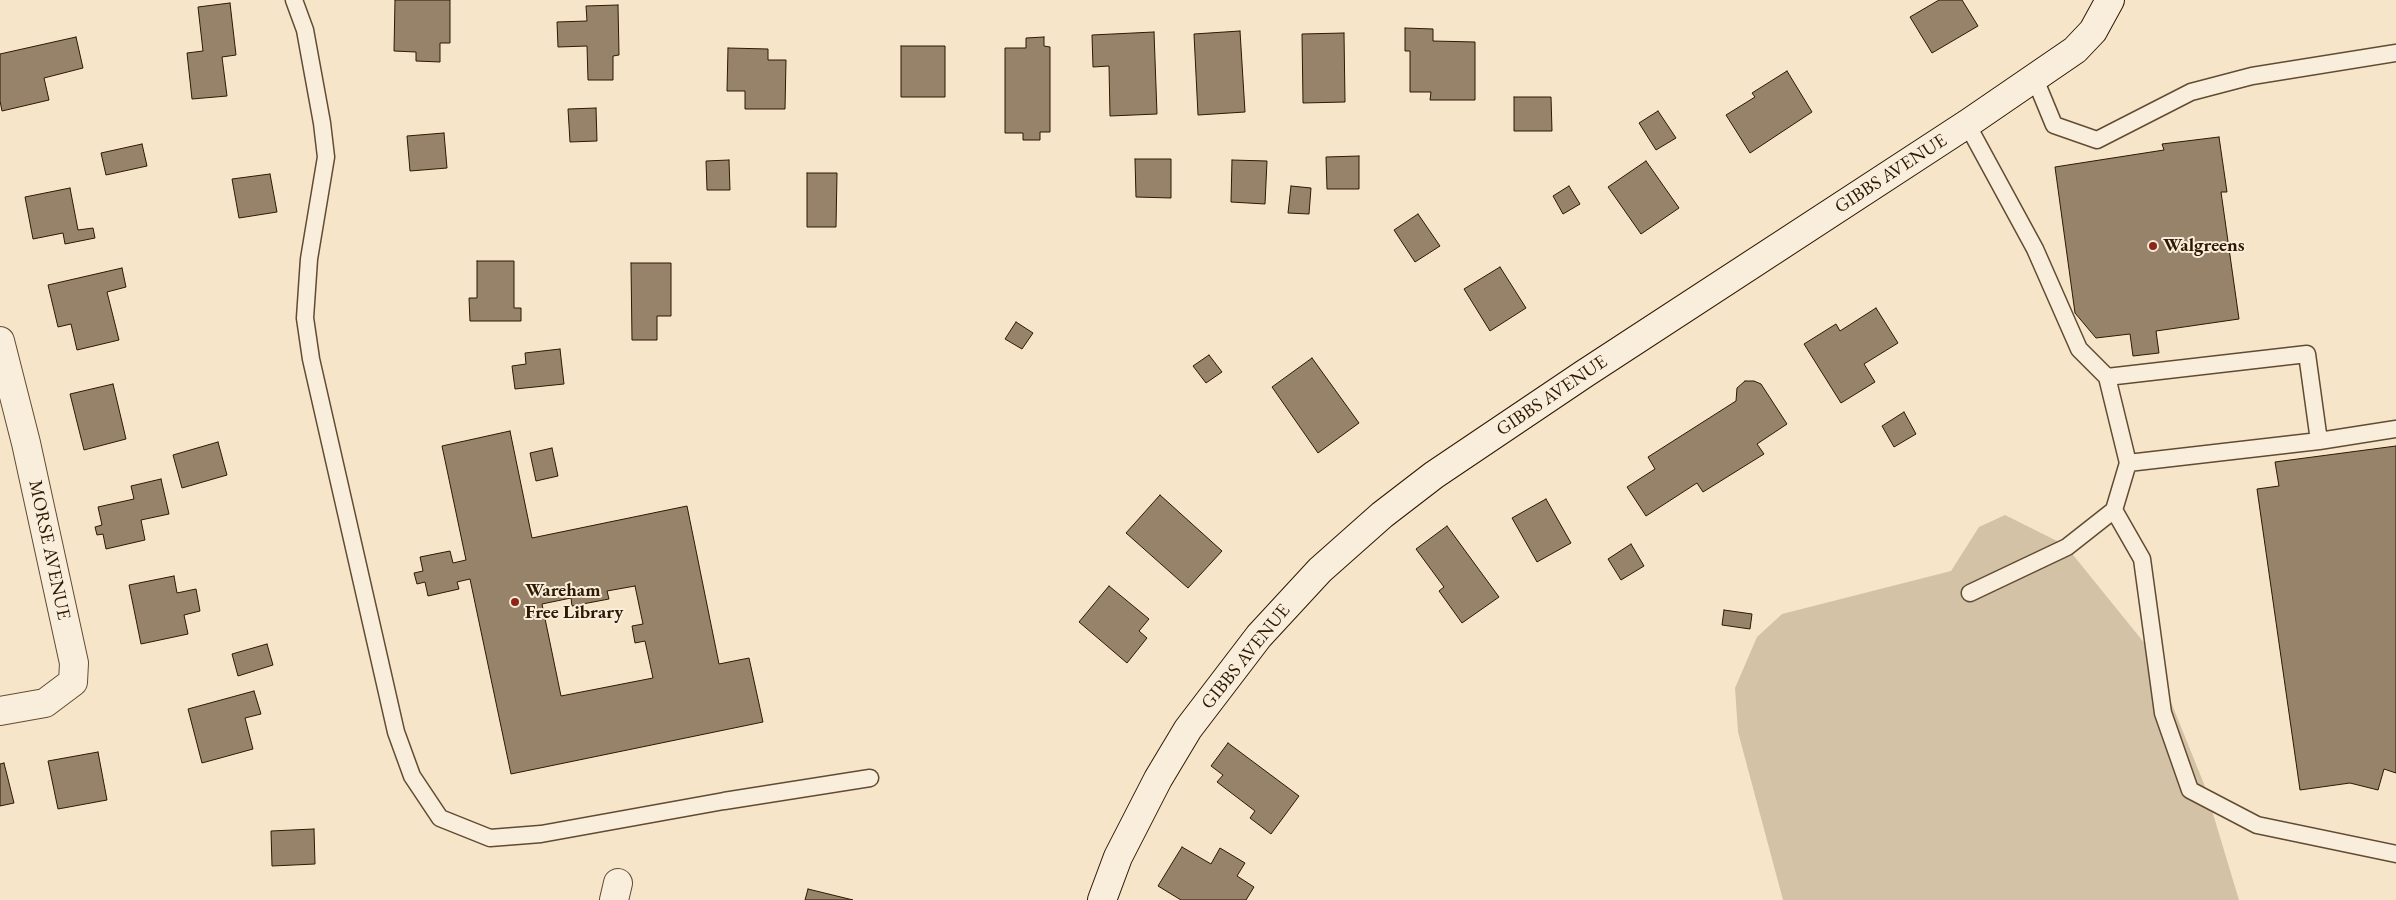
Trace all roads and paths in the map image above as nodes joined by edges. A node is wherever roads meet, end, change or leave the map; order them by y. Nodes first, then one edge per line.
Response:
1 (294, 0) edge
2 (2110, 0) edge
3 (2396, 53) edge
4 (2035, 79) junction
5 (1967, 124) junction
6 (0, 341) edge
7 (2107, 377) junction
8 (2396, 429) edge
9 (2320, 441) junction
10 (2128, 463) junction
11 (2114, 510) junction
12 (1970, 593) dead end
13 (0, 711) edge
14 (870, 778) dead end
15 (2396, 854) edge
16 (1102, 900) edge

1 - 14 lane
2 - 4 main road, GIBBS AVENUE
3 - 4 lane
4 - 5 main road, GIBBS AVENUE
5 - 7 lane
5 - 16 main road, GIBBS AVENUE
6 - 13 main road, MORSE AVENUE
7 - 9 lane
7 - 10 lane
8 - 9 lane
9 - 10 lane
10 - 11 lane
11 - 12 lane
11 - 15 lane

